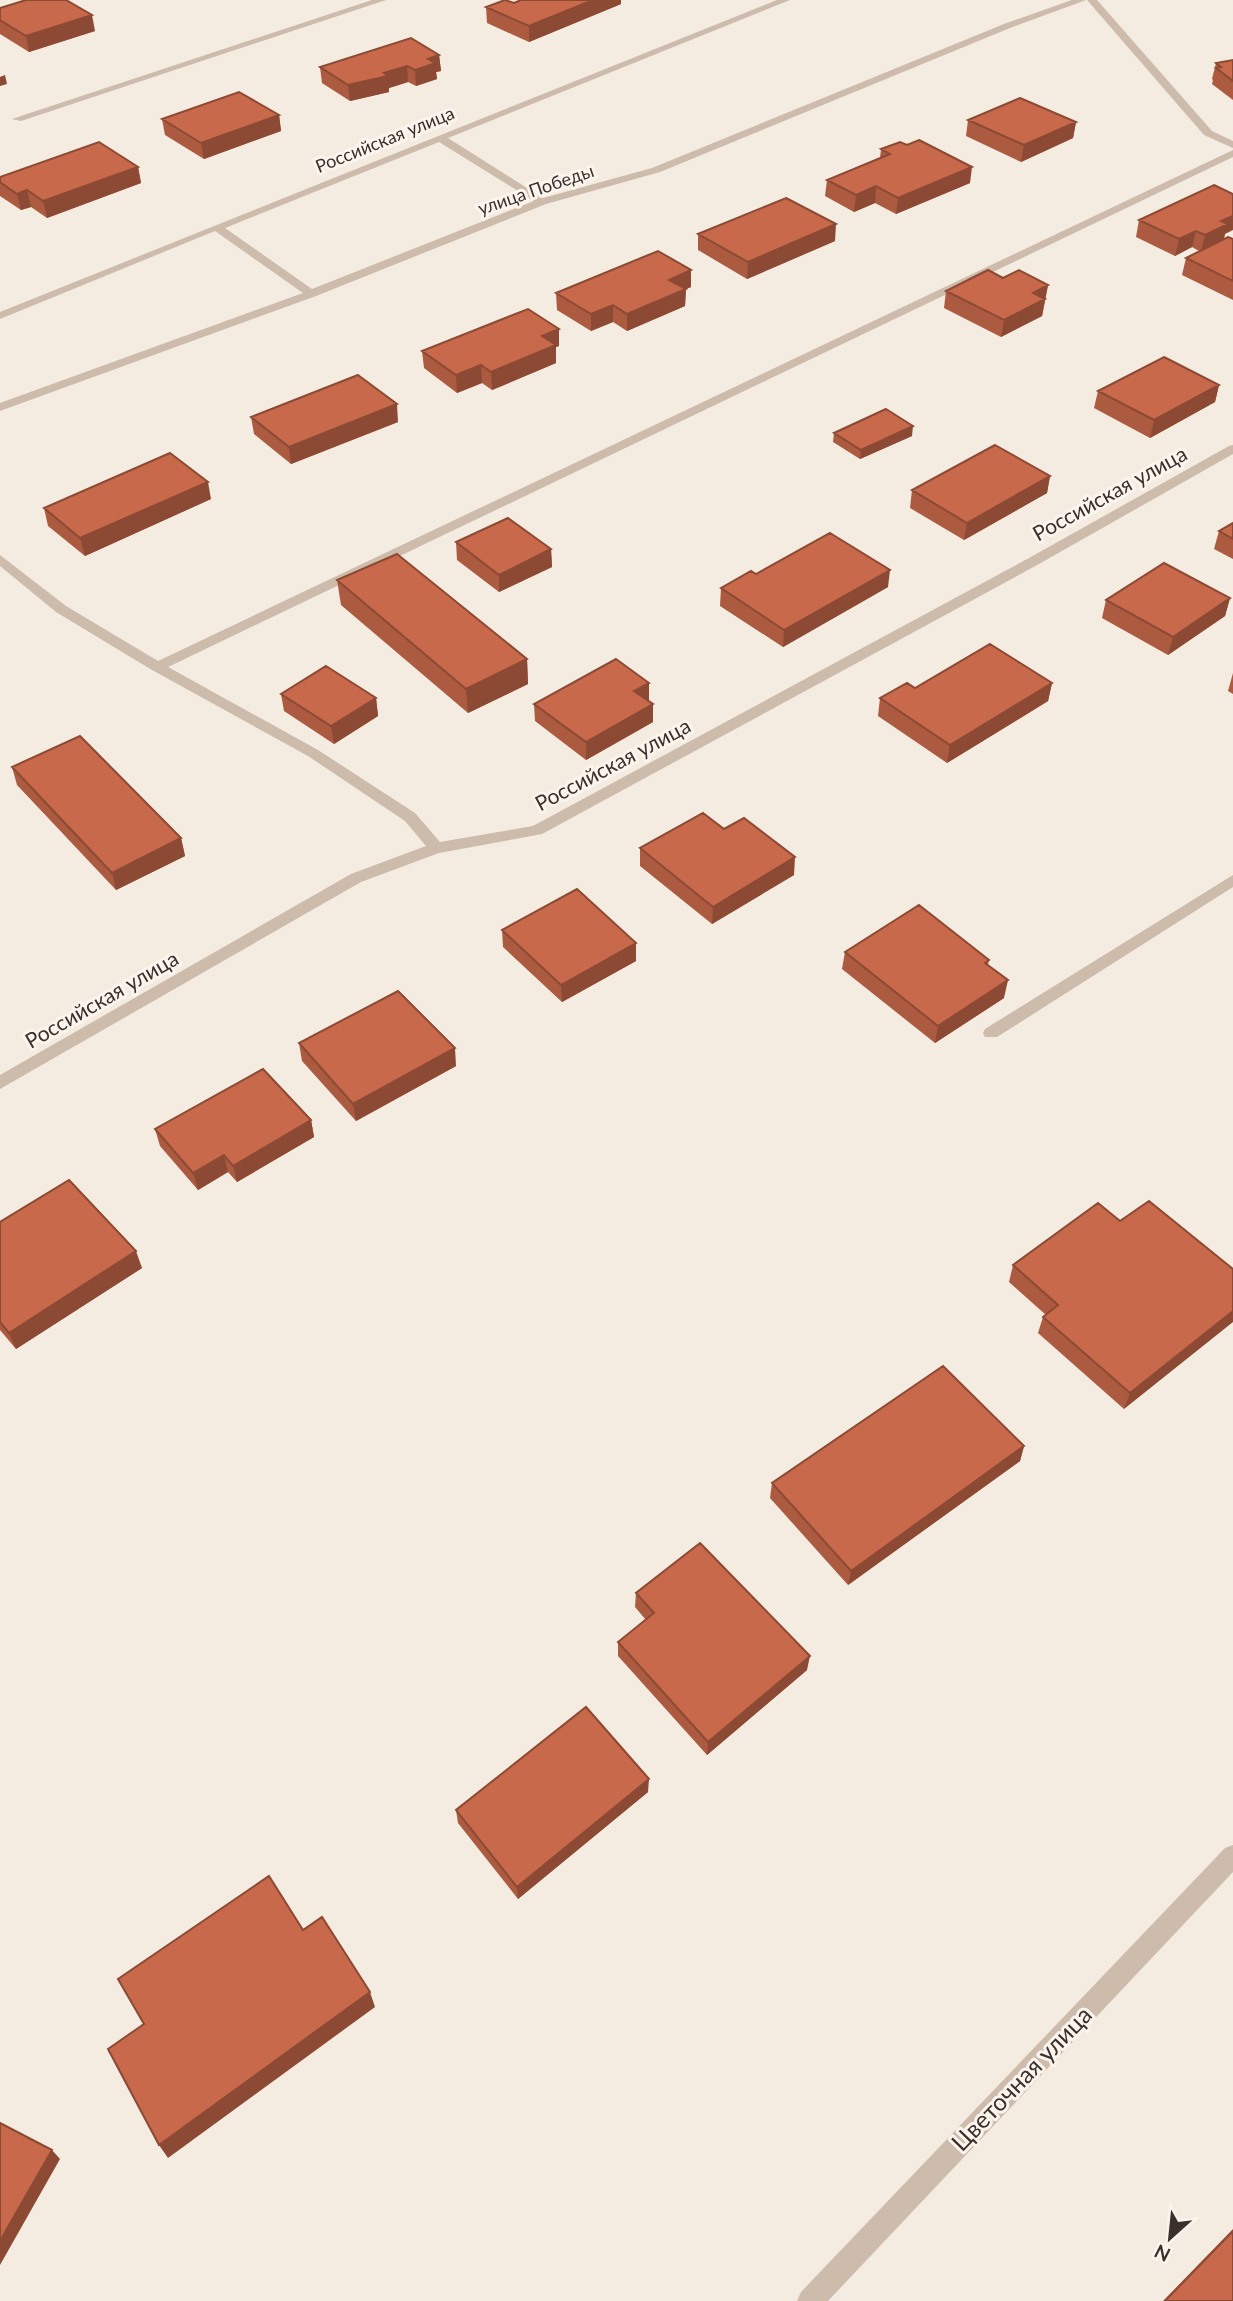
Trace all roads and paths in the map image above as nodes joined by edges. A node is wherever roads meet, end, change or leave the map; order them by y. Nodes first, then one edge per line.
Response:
1 (381, 0) edge
2 (785, 0) edge
3 (1081, 0) edge
4 (1091, 0) edge
5 (17, 120) dead end
6 (440, 138) junction
7 (1233, 145) edge
8 (1233, 153) edge
9 (542, 202) junction
10 (218, 228) junction
11 (312, 294) junction
12 (0, 316) edge
13 (0, 407) edge
14 (1233, 449) edge
15 (0, 559) edge
16 (157, 667) junction
17 (436, 848) junction
18 (1233, 880) edge
19 (991, 1033) dead end
20 (0, 1083) edge
21 (1233, 1856) edge
22 (810, 2301) edge

1 - 5 street
2 - 6 street, Российская улица
3 - 9 street, улица Победы
4 - 7 street
6 - 9 street
6 - 10 street, Российская улица
8 - 16 street
9 - 11 street, улица Победы
10 - 11 street
10 - 12 street, Российская улица
11 - 13 street, улица Победы
14 - 17 street, Российская улица
15 - 16 street
16 - 17 street
17 - 20 street, Российская улица
18 - 19 street
21 - 22 street, Цветочная улица

